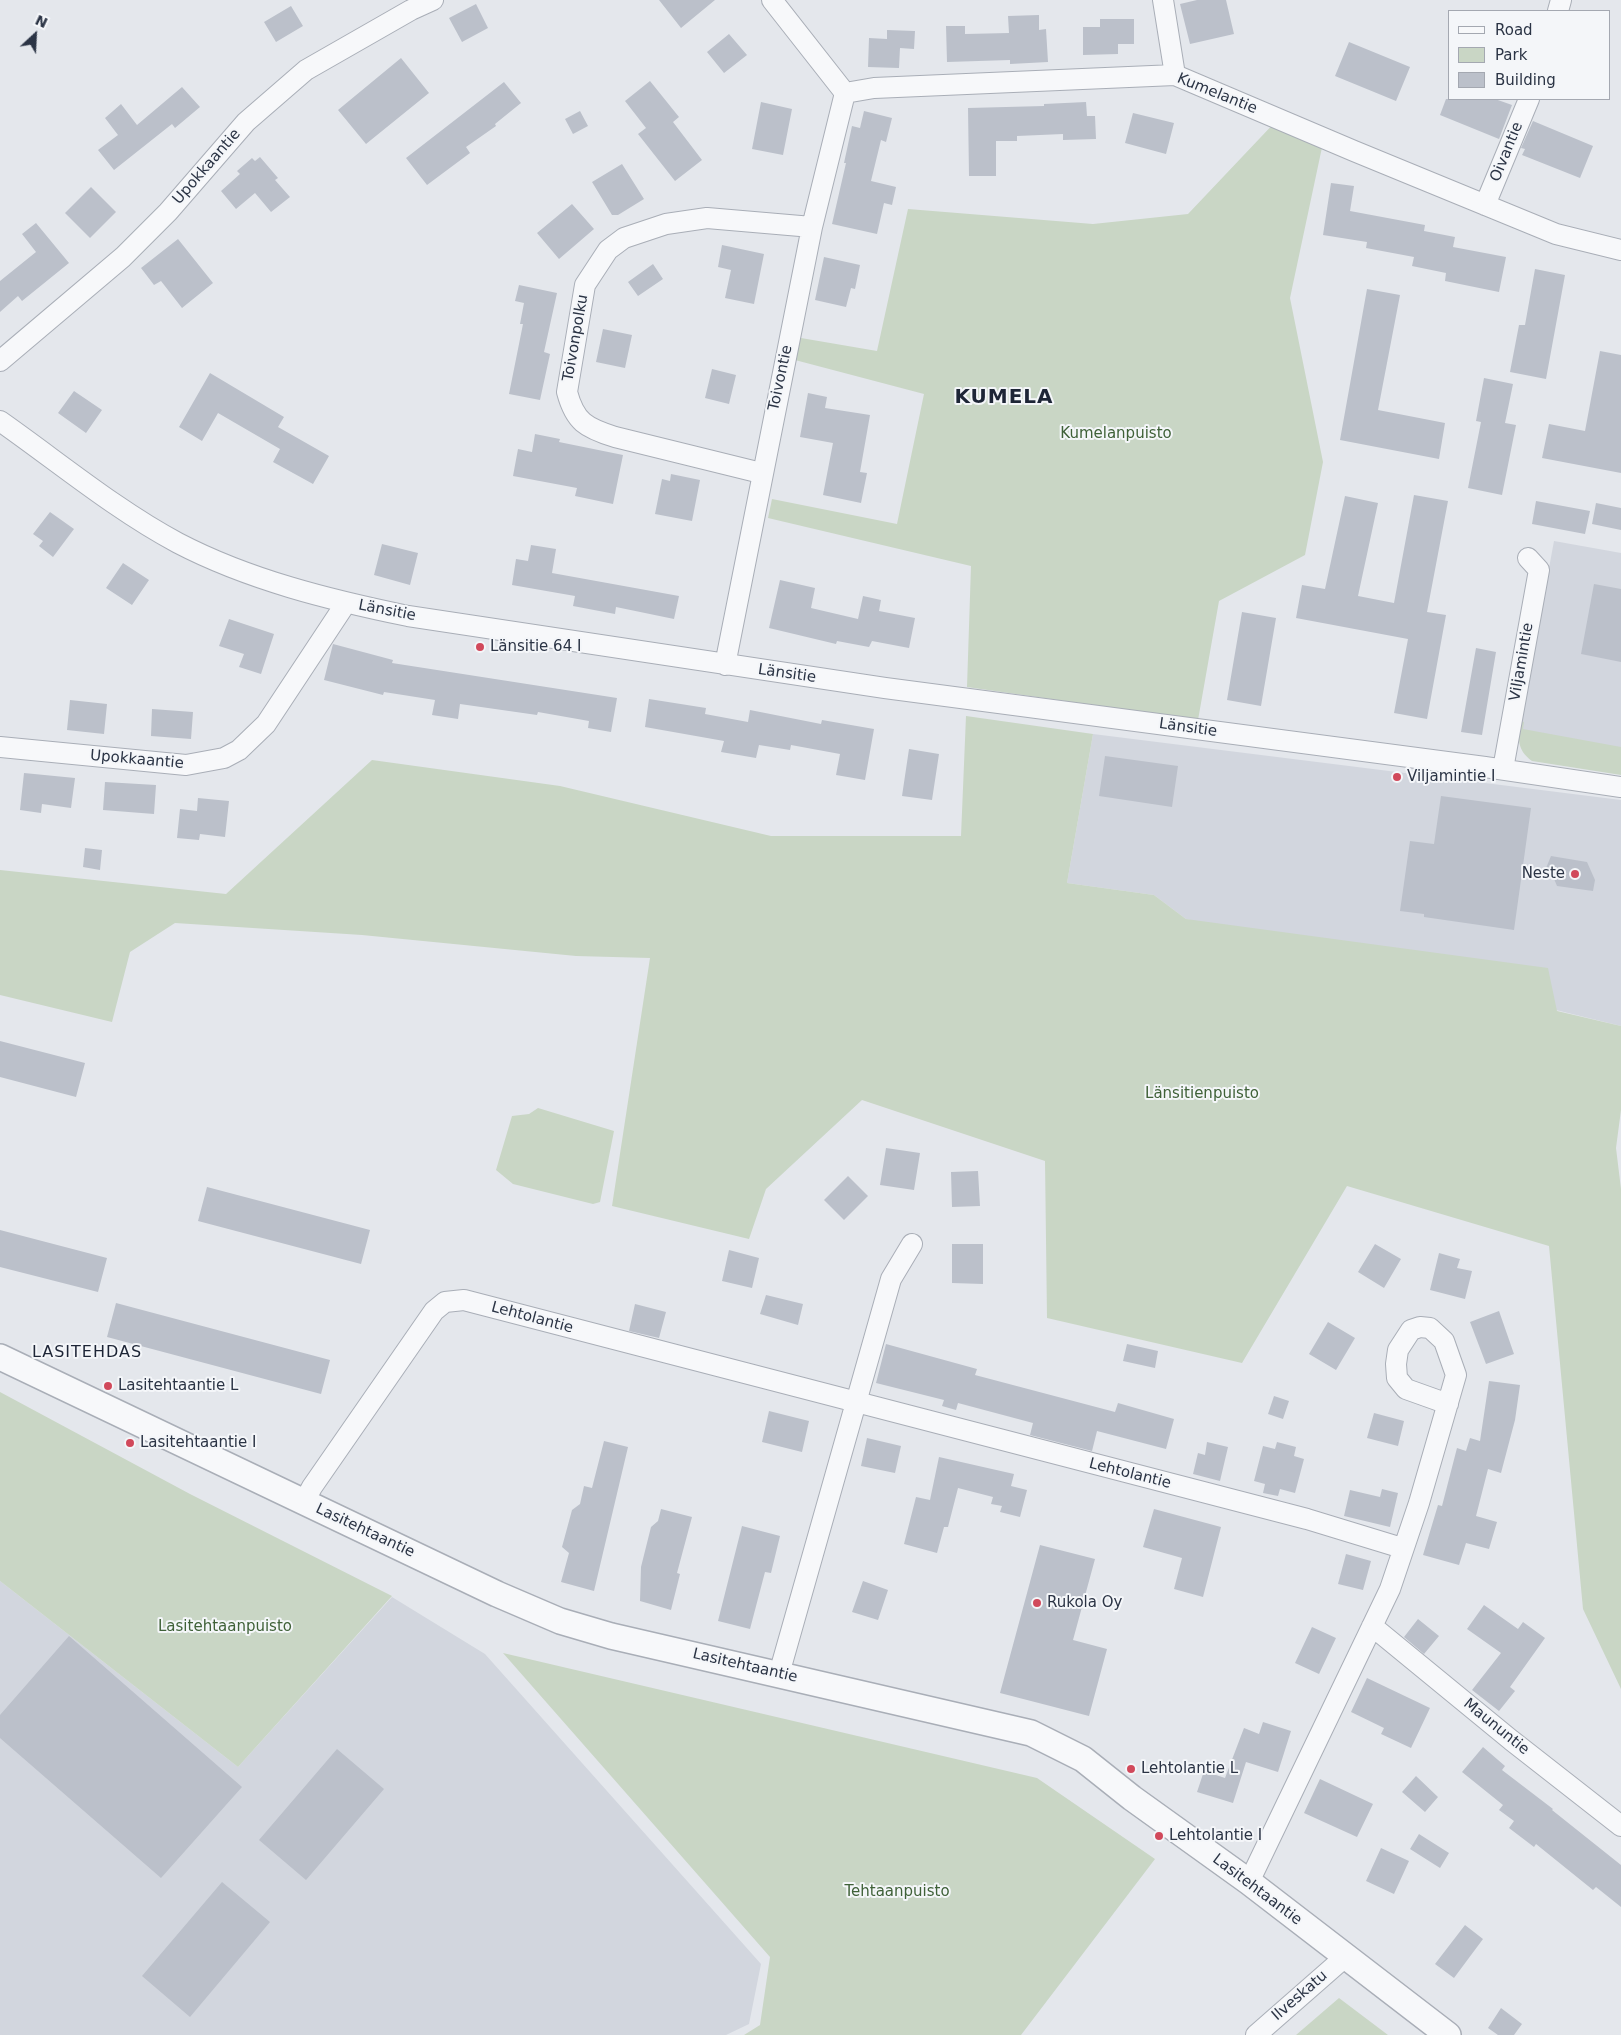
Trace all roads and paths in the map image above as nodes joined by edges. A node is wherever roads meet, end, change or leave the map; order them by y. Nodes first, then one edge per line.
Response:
1 (433, 0) edge
2 (772, 0) edge
3 (1163, 0) edge
4 (1175, 75) junction
5 (845, 93) junction
6 (1530, 100) edge
7 (1486, 205) junction
8 (812, 227) junction
9 (1621, 250) edge
10 (0, 360) edge
11 (0, 421) edge
12 (761, 473) junction
13 (1528, 558) dead end
14 (346, 603) junction
15 (725, 665) junction
16 (0, 747) edge
17 (1503, 769) junction
18 (1621, 787) edge
19 (912, 1244) dead end
20 (0, 1357) edge
21 (857, 1404) junction
22 (1448, 1404) dead end
23 (304, 1502) junction
24 (1402, 1548) junction
25 (1372, 1626) junction
26 (779, 1674) junction
27 (1621, 1826) edge
28 (1249, 1882) junction
29 (1345, 1957) junction
30 (1256, 2035) edge
31 (1448, 2035) edge

1 - 10 street, Upokkaantie
2 - 5 street
3 - 4 street
4 - 5 street, Kumelantie
4 - 7 street, Kumelantie
5 - 8 street, Toivontie
6 - 7 street, Oivantie
7 - 9 street, Kumelantie
8 - 12 street, Toivontie
8 - 12 street, Toivonpolku
11 - 14 street, Länsitie
12 - 15 street, Toivontie
13 - 17 street, Viljamintie
14 - 15 street, Länsitie
14 - 16 street, Upokkaantie
15 - 17 street, Länsitie
17 - 18 street, Länsitie
19 - 21 street
20 - 23 street, Lasitehtaantie
21 - 23 street, Lehtolantie
21 - 24 street, Lehtolantie
21 - 26 street
22 - 24 street
23 - 26 street, Lasitehtaantie
24 - 25 street
25 - 27 street, Maununtie
25 - 28 street
26 - 28 street, Lasitehtaantie
28 - 29 street, Lasitehtaantie
29 - 30 street, Ilveskatu
29 - 31 street, Lasitehtaantie

